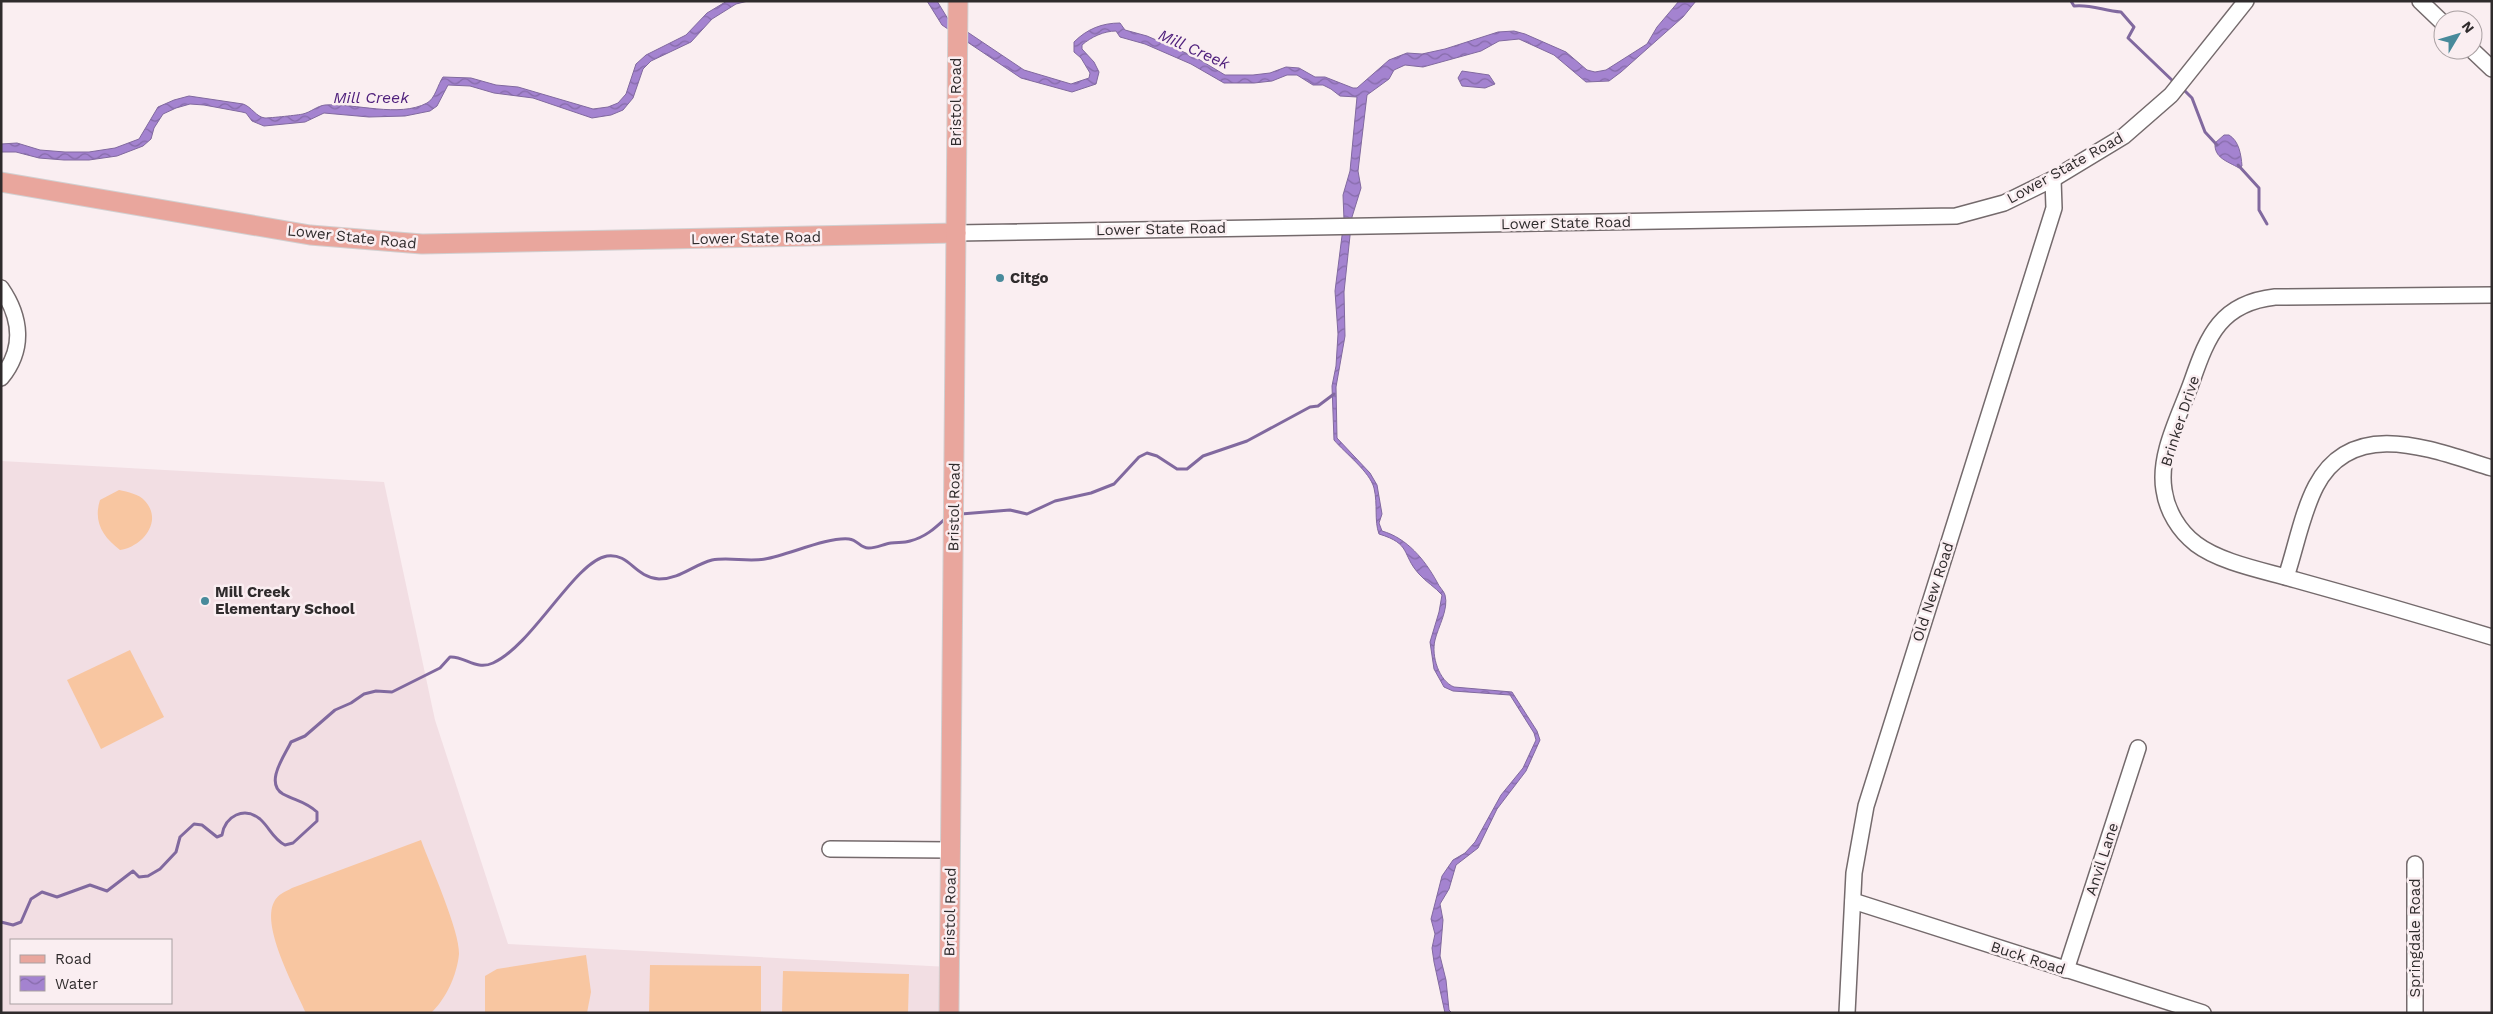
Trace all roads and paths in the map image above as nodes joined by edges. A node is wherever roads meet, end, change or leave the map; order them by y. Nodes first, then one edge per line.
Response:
1 (958, 1) edge
2 (2246, 1) edge
3 (2420, 1) edge
4 (2433, 13) edge
5 (2483, 60) edge
6 (2492, 69) edge
7 (2052, 179) junction
8 (1, 182) edge
9 (956, 233) junction
10 (1, 288) edge
11 (2492, 294) edge
12 (1, 378) edge
13 (2492, 468) edge
14 (2286, 577) junction
15 (2492, 637) edge
16 (2138, 748) dead end
17 (830, 850) dead end
18 (950, 850) junction
19 (2415, 864) dead end
20 (1853, 901) junction
21 (2066, 970) junction
22 (949, 1013) edge
23 (1847, 1013) edge
24 (2203, 1013) edge
25 (2415, 1013) edge

1 - 9 main road, Bristol Road
2 - 7 street, Lower State Road
3 - 4 street
5 - 6 street
7 - 9 street, Lower State Road
7 - 20 street, Old New Road
8 - 9 main road, Lower State Road
9 - 18 main road, Bristol Road
10 - 12 street
11 - 14 street, Brinker Drive
13 - 14 street
14 - 15 street, Brinker Drive
16 - 21 street, Anvil Lane
17 - 18 street
18 - 22 main road, Bristol Road
19 - 25 street, Springdale Road
20 - 21 street, Buck Road
20 - 23 street, Old New Road
21 - 24 street, Buck Road

